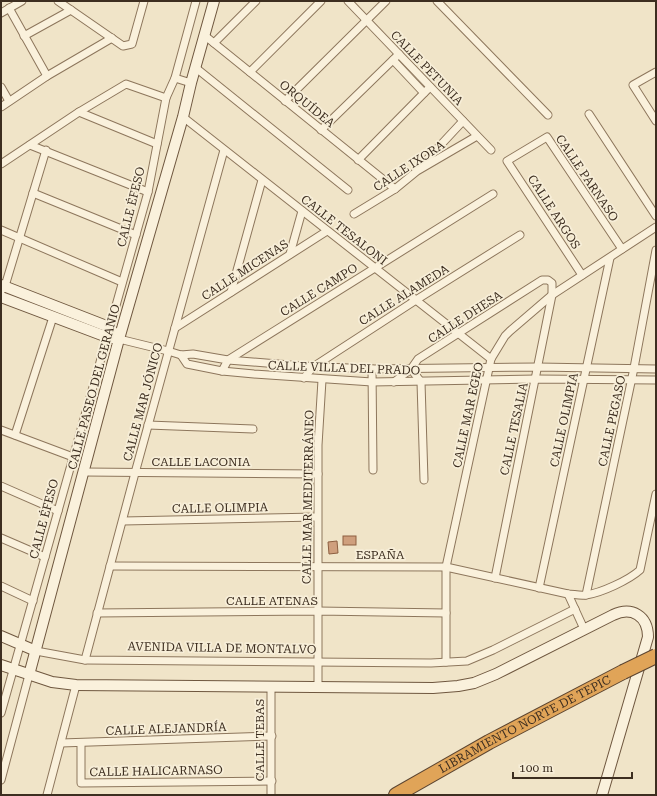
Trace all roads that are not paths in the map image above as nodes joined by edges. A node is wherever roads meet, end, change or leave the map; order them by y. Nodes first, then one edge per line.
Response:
1 (22, 1) edge
2 (58, 1) edge
3 (196, 1) edge
4 (214, 1) edge
5 (256, 1) edge
6 (321, 1) edge
7 (348, 1) edge
8 (386, 1) edge
9 (437, 1) edge
10 (141, 2) edge
11 (9, 8) junction
12 (71, 10) junction
13 (1, 13) edge
14 (367, 20) junction
15 (204, 35) junction
16 (24, 36) junction
17 (112, 38) junction
18 (214, 43) junction
19 (399, 54) junction
20 (393, 60) junction
21 (196, 68) junction
22 (250, 72) junction
23 (656, 72) edge
24 (47, 76) junction
25 (175, 78) junction
26 (191, 82) junction
27 (430, 86) junction
28 (1, 87) edge
29 (424, 93) junction
30 (166, 98) junction
31 (9, 101) junction
32 (285, 101) junction
33 (1, 107) edge
34 (79, 112) junction
35 (589, 114) dead end
36 (548, 115) dead end
37 (183, 117) junction
38 (463, 121) junction
39 (656, 121) edge
40 (322, 130) junction
41 (477, 136) junction
42 (157, 144) junction
43 (30, 145) junction
44 (46, 150) junction
45 (224, 150) junction
46 (491, 150) dead end
47 (358, 160) junction
48 (508, 161) joint
49 (1, 164) edge
50 (417, 171) junction
51 (262, 180) junction
52 (395, 189) junction
53 (348, 190) dead end
54 (148, 192) junction
55 (33, 193) junction
56 (494, 194) dead end
57 (302, 211) junction
58 (354, 214) dead end
59 (656, 216) edge
60 (656, 227) edge
61 (1, 230) edge
62 (327, 231) junction
63 (136, 235) junction
64 (520, 235) dead end
65 (20, 238) junction
66 (622, 249) junction
67 (656, 250) edge
68 (290, 254) junction
69 (610, 258) junction
70 (375, 268) junction
71 (582, 276) junction
72 (122, 282) junction
73 (552, 283) joint
74 (2, 288) edge
75 (231, 292) junction
76 (552, 296) junction
77 (1, 297) edge
78 (416, 300) junction
79 (53, 317) junction
80 (109, 327) junction
81 (175, 328) junction
82 (459, 334) junction
83 (107, 338) junction
84 (119, 339) junction
85 (168, 351) junction
86 (181, 355) junction
87 (491, 359) junction
88 (228, 360) junction
89 (313, 367) junction
90 (538, 367) junction
91 (411, 368) junction
92 (488, 368) junction
93 (586, 368) junction
94 (634, 368) junction
95 (372, 369) junction
96 (656, 369) edge
97 (222, 371) junction
98 (304, 378) junction
99 (536, 379) junction
100 (322, 380) junction
101 (486, 380) junction
102 (584, 380) junction
103 (631, 380) junction
104 (656, 380) edge
105 (372, 382) junction
106 (394, 382) junction
107 (421, 382) junction
108 (148, 425) junction
109 (1, 430) edge
110 (253, 430) dead end
111 (15, 435) junction
112 (73, 457) junction
113 (373, 470) dead end
114 (84, 472) junction
115 (135, 473) junction
116 (318, 474) junction
117 (424, 480) dead end
118 (1, 486) edge
119 (656, 494) edge
120 (58, 511) junction
121 (317, 517) junction
122 (123, 521) junction
123 (1, 538) edge
124 (45, 557) junction
125 (110, 566) junction
126 (317, 566) junction
127 (446, 567) junction
128 (495, 578) junction
129 (1, 586) edge
130 (539, 588) junction
131 (568, 594) junction
132 (586, 595) junction
133 (33, 601) junction
134 (574, 609) junction
135 (318, 611) junction
136 (97, 613) junction
137 (446, 613) junction
138 (584, 629) junction
139 (1, 636) edge
140 (20, 644) junction
141 (36, 651) junction
142 (656, 656) edge
143 (86, 660) junction
144 (318, 662) junction
145 (446, 662) junction
146 (1, 666) edge
147 (13, 669) junction
148 (29, 675) junction
149 (76, 685) junction
150 (271, 686) junction
151 (318, 688) junction
152 (1, 712) edge
153 (272, 736) junction
154 (61, 743) junction
155 (81, 743) junction
156 (1, 780) edge
157 (272, 781) junction
158 (47, 795) edge
159 (271, 795) edge
160 (396, 795) edge
161 (602, 795) edge

1 - 11 street
2 - 12 street
3 - 25 street
4 - 15 street, CALLE PASEO DEL GERANIO
5 - 18 street
6 - 22 street
7 - 14 street, CALLE PETUNIA
8 - 14 street
9 - 36 street
10 - 17 street
11 - 13 street
11 - 16 street
12 - 16 street
12 - 17 street
14 - 19 street, CALLE PETUNIA
14 - 32 street
15 - 18 street, ORQUÍDEA
15 - 21 street, CALLE PASEO DEL GERANIO
16 - 24 street
17 - 24 street
18 - 22 street, ORQUÍDEA
19 - 20 street
19 - 27 street, CALLE PETUNIA
20 - 29 street
20 - 40 street
21 - 26 street, CALLE PASEO DEL GERANIO
21 - 53 street
22 - 32 street, ORQUÍDEA
23 - 39 street
24 - 31 street
25 - 26 street
25 - 30 street
26 - 37 street, CALLE PASEO DEL GERANIO
27 - 29 street
27 - 38 street, CALLE PETUNIA
28 - 31 street
29 - 47 street
30 - 34 street
30 - 42 street, CALLE ÉFESO
31 - 33 street
32 - 40 street, ORQUÍDEA
34 - 42 street
34 - 43 street
35 - 59 street
37 - 45 street, CALLE TESALONI
37 - 84 street, CALLE PASEO DEL GERANIO
38 - 41 street, CALLE PETUNIA
38 - 50 street
40 - 47 street, ORQUÍDEA
41 - 46 street, CALLE PETUNIA
41 - 50 street, CALLE IXORA
42 - 54 street, CALLE ÉFESO
43 - 44 street
43 - 49 street
44 - 54 street
44 - 55 street
45 - 51 street, CALLE TESALONI
45 - 81 street, CALLE MAR JÓNICO
47 - 52 street, ORQUÍDEA
48 - 66 street, CALLE PARNASO
48 - 71 street, CALLE ARGOS
50 - 52 street, CALLE IXORA
51 - 57 street, CALLE TESALONI
51 - 75 street
52 - 58 street, CALLE IXORA
54 - 63 street, CALLE ÉFESO
55 - 63 street
55 - 65 street
56 - 70 street, CALLE CAMPO
57 - 62 street, CALLE TESALONI
57 - 68 street
60 - 66 street, CALLE MAR EGEO
61 - 65 street
62 - 68 street, CALLE MICENAS
62 - 70 street, CALLE TESALONI
63 - 72 street, CALLE ÉFESO
64 - 78 street, CALLE ALAMEDA
65 - 72 street
65 - 74 street
66 - 69 street, CALLE MAR EGEO
67 - 94 street, CALLE PEGASO
68 - 75 street, CALLE MICENAS
69 - 71 street, CALLE MAR EGEO
69 - 93 street, CALLE OLIMPIA
70 - 78 street, CALLE TESALONI
70 - 88 street, CALLE CAMPO
71 - 76 street, CALLE MAR EGEO
72 - 80 street, CALLE ÉFESO
73 - 76 street, CALLE TESALIA
73 - 82 street, CALLE DHESA
74 - 80 street
75 - 81 street, CALLE MICENAS
76 - 87 street, CALLE MAR EGEO
76 - 90 street, CALLE TESALIA
77 - 79 street
78 - 82 street, CALLE TESALONI
78 - 89 street, CALLE ALAMEDA
79 - 83 street
79 - 111 street
80 - 83 street, CALLE ÉFESO
80 - 84 street
81 - 85 street, CALLE MAR JÓNICO
82 - 87 street, CALLE TESALONI
82 - 91 street, CALLE DHESA
83 - 84 street
83 - 112 street, CALLE ÉFESO
84 - 85 street, CALLE VILLA DEL PRADO
84 - 114 street, CALLE PASEO DEL GERANIO
85 - 86 street, CALLE VILLA DEL PRADO
85 - 108 street, CALLE MAR JÓNICO
86 - 88 street, CALLE VILLA DEL PRADO
86 - 97 street, CALLE VILLA DEL PRADO
87 - 92 street, CALLE MAR EGEO
88 - 89 street, CALLE VILLA DEL PRADO
88 - 97 street, CALLE CAMPO
89 - 95 street, CALLE VILLA DEL PRADO
89 - 98 street, CALLE ALAMEDA
90 - 92 street, CALLE VILLA DEL PRADO
90 - 93 street, CALLE VILLA DEL PRADO
90 - 99 street, CALLE TESALIA
91 - 92 street, CALLE VILLA DEL PRADO
91 - 95 street, CALLE VILLA DEL PRADO
91 - 106 street, CALLE DHESA
91 - 107 street
92 - 101 street, CALLE MAR EGEO
93 - 94 street, CALLE VILLA DEL PRADO
93 - 102 street, CALLE OLIMPIA
94 - 96 street, CALLE VILLA DEL PRADO
94 - 103 street, CALLE PEGASO
95 - 105 street
97 - 98 street, CALLE VILLA DEL PRADO
98 - 100 street, CALLE VILLA DEL PRADO
99 - 101 street, CALLE VILLA DEL PRADO
99 - 102 street, CALLE VILLA DEL PRADO
99 - 128 street, CALLE TESALIA
100 - 105 street, CALLE VILLA DEL PRADO
100 - 116 street, CALLE MAR MEDITERRÁNEO
101 - 107 street, CALLE VILLA DEL PRADO
101 - 127 street, CALLE MAR EGEO
102 - 103 street, CALLE VILLA DEL PRADO
102 - 130 street, CALLE OLIMPIA
103 - 104 street, CALLE VILLA DEL PRADO
103 - 132 street, CALLE PEGASO
105 - 106 street, CALLE VILLA DEL PRADO
105 - 113 street
106 - 107 street, CALLE VILLA DEL PRADO
107 - 117 street
108 - 110 street
108 - 115 street, CALLE MAR JÓNICO
109 - 111 street
111 - 112 street
112 - 120 street, CALLE ÉFESO
114 - 115 street, CALLE LACONIA
114 - 141 street, CALLE PASEO DEL GERANIO
115 - 116 street, CALLE LACONIA
115 - 122 street, CALLE MAR JÓNICO
116 - 121 street, CALLE MAR MEDITERRÁNEO
118 - 120 street
119 - 132 street, ESPAÑA
120 - 124 street, CALLE ÉFESO
121 - 122 street, CALLE OLIMPIA
121 - 126 street, CALLE MAR MEDITERRÁNEO
122 - 125 street, CALLE MAR JÓNICO
123 - 124 street
124 - 133 street, CALLE ÉFESO
125 - 126 street, ESPAÑA
125 - 136 street, CALLE MAR JÓNICO
126 - 127 street, ESPAÑA
126 - 135 street, CALLE MAR MEDITERRÁNEO
127 - 128 street, ESPAÑA
127 - 137 street, CALLE MAR EGEO
128 - 130 street, ESPAÑA
129 - 133 street
130 - 131 street, ESPAÑA
131 - 132 street, ESPAÑA
131 - 134 street
133 - 140 street, CALLE ÉFESO
134 - 138 street
134 - 145 street, AVENIDA VILLA DE MONTALVO
135 - 136 street, CALLE ATENAS
135 - 137 street, CALLE ATENAS
135 - 144 street, CALLE MAR MEDITERRÁNEO
136 - 143 street, CALLE MAR JÓNICO
137 - 145 street, CALLE MAR EGEO
138 - 151 street
138 - 161 street
139 - 140 street, AVENIDA VILLA DE MONTALVO
140 - 141 street, AVENIDA VILLA DE MONTALVO
140 - 147 street, CALLE ÉFESO
141 - 143 street, AVENIDA VILLA DE MONTALVO
141 - 148 street, CALLE PASEO DEL GERANIO
142 - 160 highway, LIBRAMIENTO NORTE DE TEPIC, bridge
143 - 144 street, AVENIDA VILLA DE MONTALVO
144 - 145 street, AVENIDA VILLA DE MONTALVO
144 - 151 street, CALLE MAR MEDITERRÁNEO
146 - 147 street
147 - 148 street
147 - 152 street, CALLE ÉFESO
148 - 149 street
148 - 156 street, CALLE PASEO DEL GERANIO
149 - 150 street
149 - 154 street
150 - 151 street
150 - 153 street, CALLE TEBAS
153 - 155 street, CALLE ALEJANDRÍA
153 - 157 street, CALLE TEBAS
154 - 155 street, CALLE ALEJANDRÍA
154 - 158 street
155 - 157 street, CALLE HALICARNASO
157 - 159 street, CALLE TEBAS

